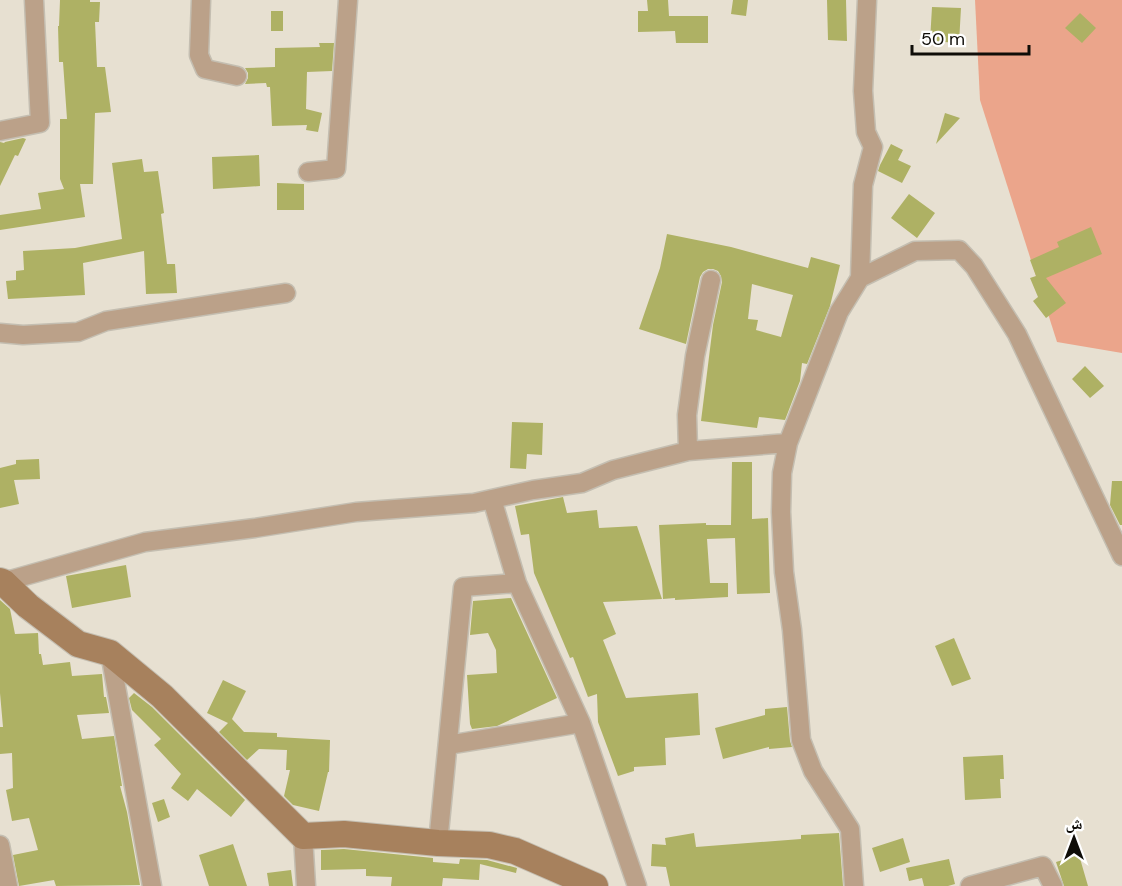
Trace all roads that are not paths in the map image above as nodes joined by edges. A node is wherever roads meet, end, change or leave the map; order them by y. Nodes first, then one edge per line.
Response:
1 (34, 0) edge
2 (201, 0) edge
3 (348, 0) edge
4 (867, 0) edge
5 (237, 76) dead end
6 (0, 131) edge
7 (308, 172) dead end
8 (860, 278) junction
9 (711, 279) dead end
10 (286, 293) dead end
11 (0, 333) edge
12 (788, 443) junction
13 (688, 451) junction
14 (492, 499) junction
15 (1122, 556) edge
16 (1, 582) edge
17 (517, 583) junction
18 (110, 653) junction
19 (581, 723) junction
20 (448, 745) junction
21 (303, 836) junction
22 (438, 843) junction
23 (0, 845) edge
24 (8, 886) edge
25 (152, 886) edge
26 (306, 886) edge
27 (595, 886) edge
28 (637, 886) edge
29 (854, 886) edge
30 (970, 886) edge
31 (1053, 886) edge

1 - 6 street
2 - 5 street
3 - 7 street
4 - 8 street
8 - 12 street
8 - 15 street
9 - 13 street
10 - 11 street
12 - 13 street
12 - 29 street
13 - 14 street
14 - 16 street
14 - 17 street
16 - 18 street
17 - 19 street
17 - 20 street
18 - 21 street
18 - 25 street
19 - 20 street
19 - 28 street
20 - 22 street
21 - 22 street
21 - 26 street
22 - 27 street
23 - 24 street
30 - 31 street

